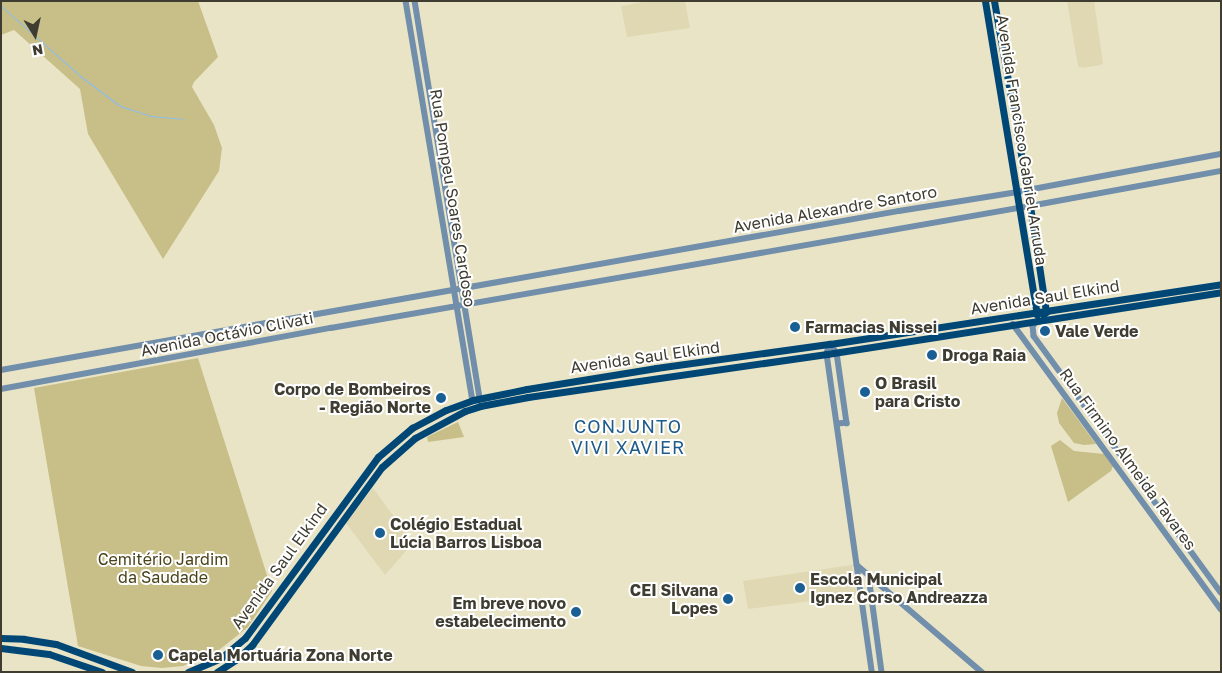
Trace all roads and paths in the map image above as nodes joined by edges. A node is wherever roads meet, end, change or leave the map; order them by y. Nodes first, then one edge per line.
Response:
1 (406, 1) edge
2 (415, 1) edge
3 (986, 1) edge
4 (994, 1) edge
5 (1221, 154) edge
6 (1221, 171) edge
7 (1027, 190) junction
8 (1017, 192) junction
9 (1030, 206) junction
10 (1020, 208) junction
11 (1221, 284) edge
12 (463, 288) junction
13 (454, 290) junction
14 (1221, 292) edge
15 (465, 305) junction
16 (457, 306) junction
17 (1046, 312) junction
18 (1037, 317) junction
19 (1013, 324) junction
20 (951, 325) junction
21 (909, 331) junction
22 (942, 335) junction
23 (911, 340) junction
24 (830, 344) junction
25 (837, 353) junction
26 (827, 354) junction
27 (1, 370) edge
28 (1, 389) edge
29 (476, 399) junction
30 (446, 410) junction
31 (465, 411) junction
32 (449, 418) junction
33 (839, 424) junction
34 (857, 565) junction
35 (869, 576) junction
36 (881, 586) junction
37 (1221, 592) edge
38 (278, 594) junction
39 (871, 594) junction
40 (1221, 609) edge
41 (272, 615) junction
42 (1, 638) edge
43 (1, 648) edge
44 (73, 649) junction
45 (230, 653) junction
46 (49, 654) junction
47 (102, 672) edge
48 (132, 672) edge
49 (188, 672) edge
50 (217, 672) edge
51 (872, 672) edge
52 (882, 672) edge
53 (982, 672) edge

1 - 13 street, Rua Pompeu Soares Cardoso
2 - 12 street, Rua Pompeu Soares Cardoso
3 - 8 main road, Avenida Francisco Gabriel Arruda
4 - 7 main road, Avenida Francisco Gabriel Arruda
5 - 7 street, Avenida Alexandre Santoro
6 - 9 street, Avenida Alexandre Santoro
7 - 8 street, Avenida Alexandre Santoro
7 - 9 main road, Avenida Francisco Gabriel Arruda
8 - 10 main road, Avenida Francisco Gabriel Arruda
8 - 12 street, Avenida Alexandre Santoro
9 - 10 street, Avenida Alexandre Santoro
9 - 17 main road, Avenida Francisco Gabriel Arruda
10 - 15 street, Avenida Alexandre Santoro
10 - 18 main road, Avenida Francisco Gabriel Arruda
11 - 17 main road, Avenida Saul Elkind
12 - 13 street, Avenida Alexandre Santoro
12 - 15 street, Rua Pompeu Soares Cardoso
13 - 16 street, Rua Pompeu Soares Cardoso
13 - 27 street, Avenida Octávio Clivati
14 - 18 main road, Avenida Saul Elkind
15 - 16 street, Avenida Alexandre Santoro
15 - 29 street, Rua Pompeu Soares Cardoso
16 - 28 street, Avenida Octávio Clivati
16 - 29 street, Rua Pompeu Soares Cardoso
17 - 18 main road
18 - 19 main road, Avenida Saul Elkind
18 - 20 main road, Avenida Saul Elkind
18 - 37 street, Rua Firmino Almeida Tavares
19 - 22 main road, Avenida Saul Elkind
19 - 40 street, Rua Firmino Almeida Tavares
20 - 21 main road, Avenida Saul Elkind
20 - 22 main road
21 - 23 main road
21 - 24 main road, Avenida Saul Elkind
22 - 23 main road, Avenida Saul Elkind
23 - 25 main road, Avenida Saul Elkind
24 - 25 street
24 - 26 street
24 - 29 main road, Avenida Saul Elkind
25 - 26 main road, Avenida Saul Elkind
25 - 33 street
26 - 31 main road, Avenida Saul Elkind
26 - 33 street
29 - 30 main road, Avenida Saul Elkind
29 - 31 main road
30 - 32 main road
30 - 38 main road, Avenida Saul Elkind
31 - 32 main road, Avenida Saul Elkind
32 - 41 main road, Avenida Saul Elkind
33 - 34 street
34 - 35 street
34 - 51 street
35 - 36 street
35 - 39 street
36 - 39 street
36 - 53 street
38 - 41 main road
38 - 45 main road, Avenida Saul Elkind
39 - 52 street
41 - 50 main road, Avenida Saul Elkind
42 - 44 main road
43 - 46 main road
44 - 46 main road
44 - 48 main road
45 - 49 main road, Avenida Saul Elkind
45 - 50 main road
46 - 47 main road

